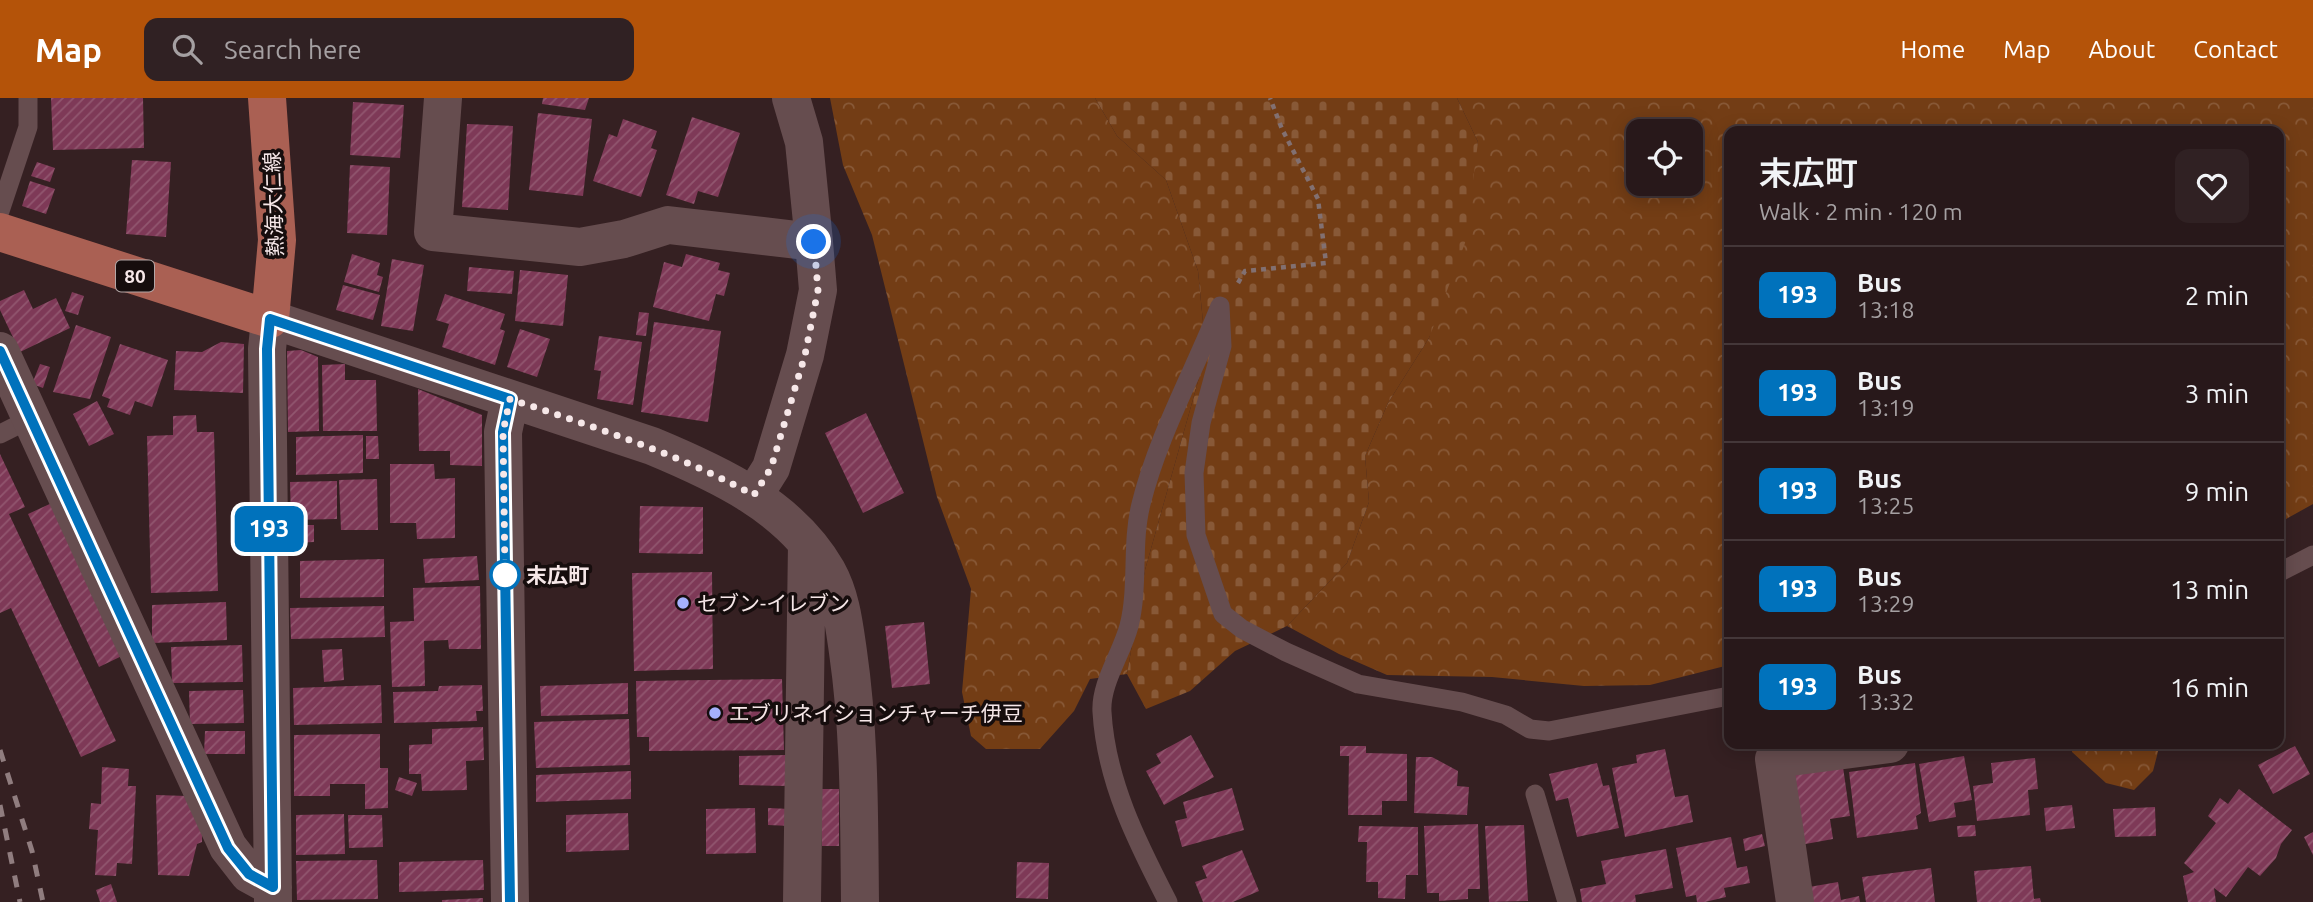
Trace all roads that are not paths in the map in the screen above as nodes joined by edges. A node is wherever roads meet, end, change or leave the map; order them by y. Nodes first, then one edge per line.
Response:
1 (28, 98) edge
2 (267, 98) edge
3 (443, 98) edge
4 (791, 98) edge
5 (0, 211) edge
6 (0, 232) edge
7 (814, 242) junction
8 (270, 319) junction
9 (0, 351) edge
10 (510, 399) junction
11 (16, 426) edge
12 (754, 495) junction
13 (807, 542) junction
14 (2313, 555) edge
15 (2284, 570) edge
16 (1724, 697) edge
17 (1851, 749) edge
18 (1535, 794) dead end
19 (273, 895) edge
20 (510, 902) edge
21 (802, 902) edge
22 (860, 902) edge
23 (1168, 902) edge
24 (1567, 902) edge
25 (1795, 902) edge

1 - 5 lane
2 - 8 main road, 熱海大仁線
3 - 7 street
4 - 7 street
6 - 8 main road, 80
7 - 12 street
8 - 10 street
8 - 19 street
9 - 11 street
10 - 12 street
10 - 20 street
11 - 19 street
12 - 13 street
13 - 21 street
13 - 22 street
14 - 15 lane
16 - 23 lane
17 - 25 street
18 - 24 lane

